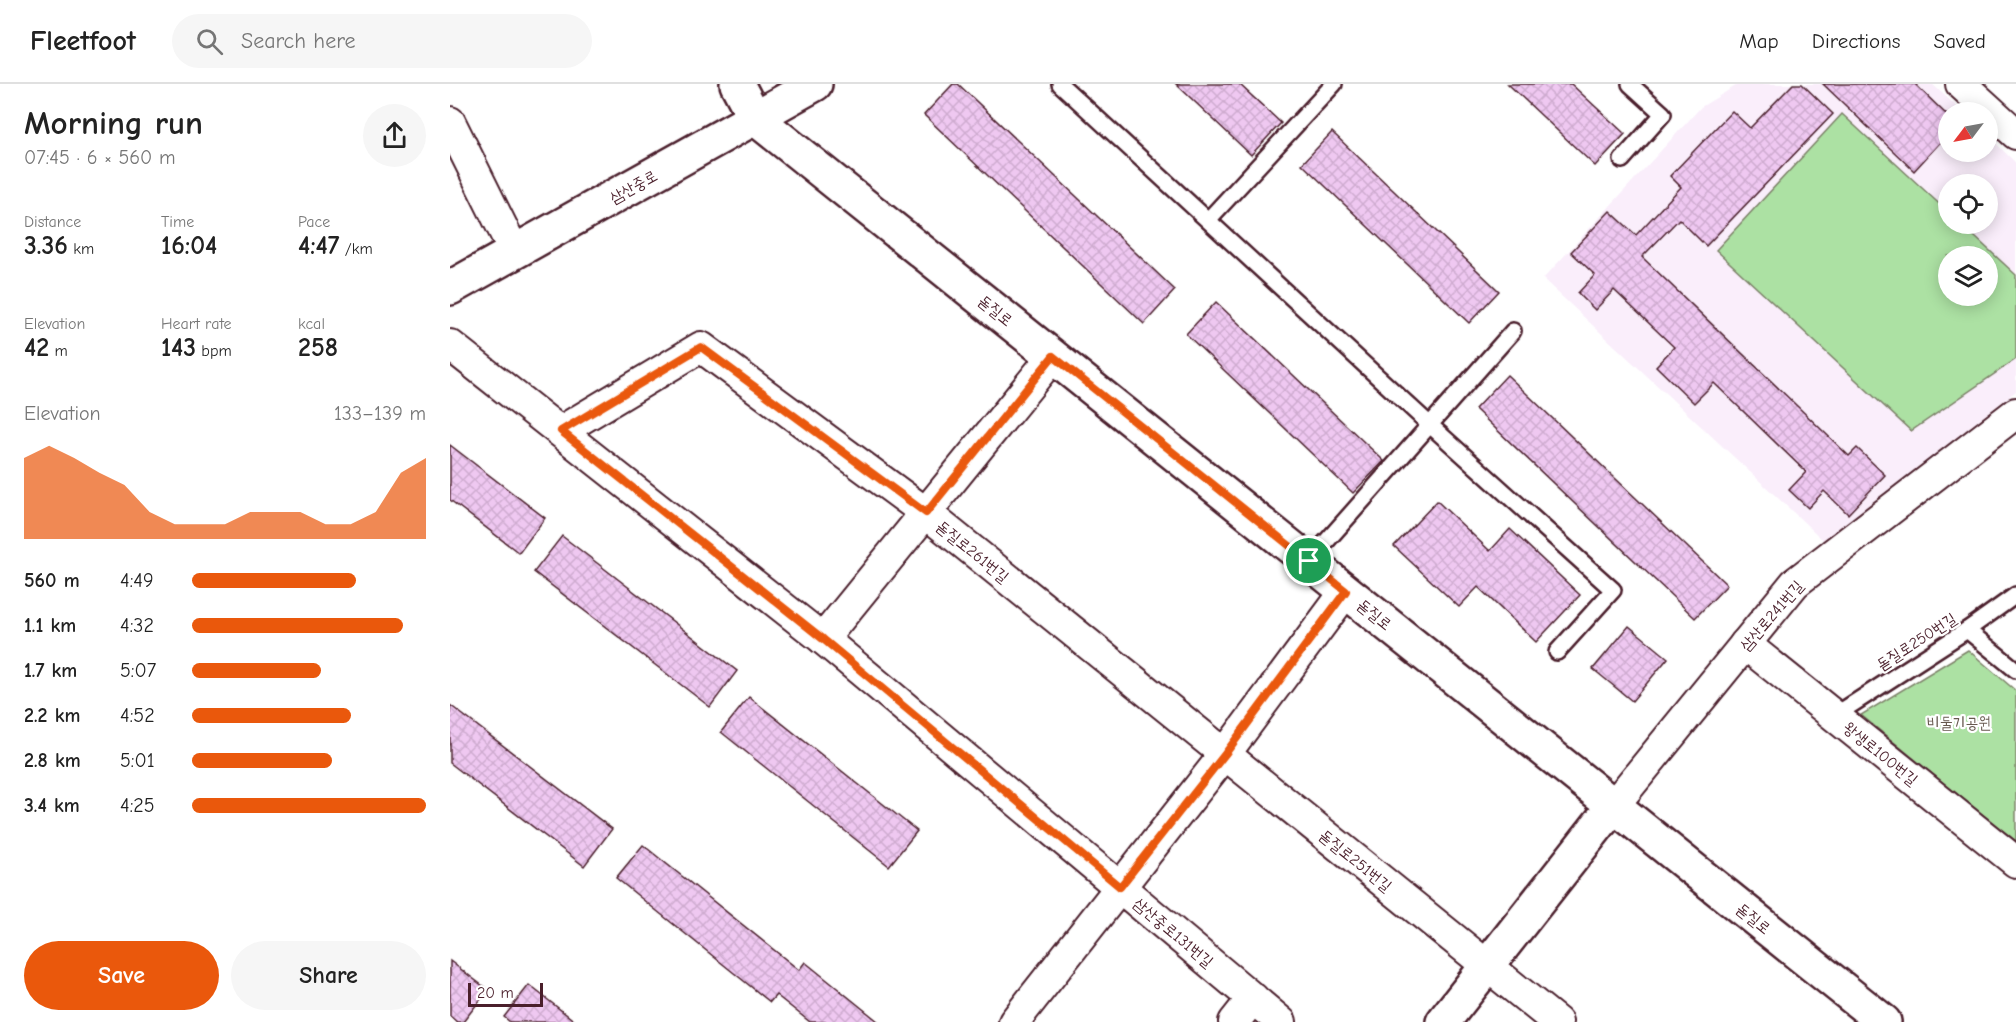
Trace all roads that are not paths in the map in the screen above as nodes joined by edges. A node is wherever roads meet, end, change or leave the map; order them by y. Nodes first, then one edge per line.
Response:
1 (737, 84) edge
2 (815, 84) edge
3 (1060, 84) edge
4 (1335, 84) edge
5 (1630, 84) edge
6 (1961, 84) edge
7 (755, 118) junction
8 (450, 122) edge
9 (2016, 134) edge
10 (1622, 160) dead end
11 (1208, 220) junction
12 (514, 251) junction
13 (450, 288) edge
14 (1513, 331) dead end
15 (450, 345) edge
16 (1053, 356) junction
17 (2016, 414) edge
18 (1430, 425) junction
19 (561, 431) junction
20 (926, 513) junction
21 (1309, 561) junction
22 (1346, 591) junction
23 (2016, 595) edge
24 (1967, 630) junction
25 (823, 639) junction
26 (1745, 644) junction
27 (1557, 652) dead end
28 (2016, 670) edge
29 (1834, 716) junction
30 (1225, 754) junction
31 (1614, 805) junction
32 (2016, 862) edge
33 (1120, 887) junction
34 (1487, 965) junction
35 (1253, 998) junction
36 (1014, 1022) edge
37 (1234, 1022) edge
38 (1281, 1022) edge
39 (1443, 1022) edge
40 (1557, 1022) edge
41 (1884, 1022) edge

1 - 7 main road, 돋질로
2 - 7 main road, 삼산중로
3 - 11 lane
4 - 11 lane
5 - 10 lane
6 - 9 street
7 - 12 main road, 삼산중로
7 - 16 main road, 돋질로
8 - 12 street
11 - 18 lane
12 - 13 main road, 삼산중로
14 - 18 lane
15 - 19 street, 삼산중로131번길
16 - 20 street
16 - 21 main road, 돋질로
17 - 26 street, 삼산로241번길
18 - 21 lane
18 - 27 lane
19 - 20 street, 돋질로261번길
19 - 25 street, 삼산중로131번길
20 - 25 street
20 - 30 street, 돋질로261번길
21 - 22 main road, 돋질로
22 - 30 street
22 - 31 main road, 돋질로
23 - 24 lane, 돋질로250번길
24 - 28 lane
24 - 29 lane, 돋질로250번길
25 - 33 street, 삼산중로131번길
26 - 29 street, 왕생로100번길
26 - 31 street, 삼산로241번길
29 - 32 street, 왕생로100번길
30 - 33 street
30 - 34 street, 돋질로251번길
31 - 34 main road
31 - 41 main road, 돋질로
33 - 35 street, 삼산중로131번길
33 - 36 street
34 - 39 main road
34 - 40 street, 돋질로251번길
35 - 37 street
35 - 38 street, 삼산중로131번길

